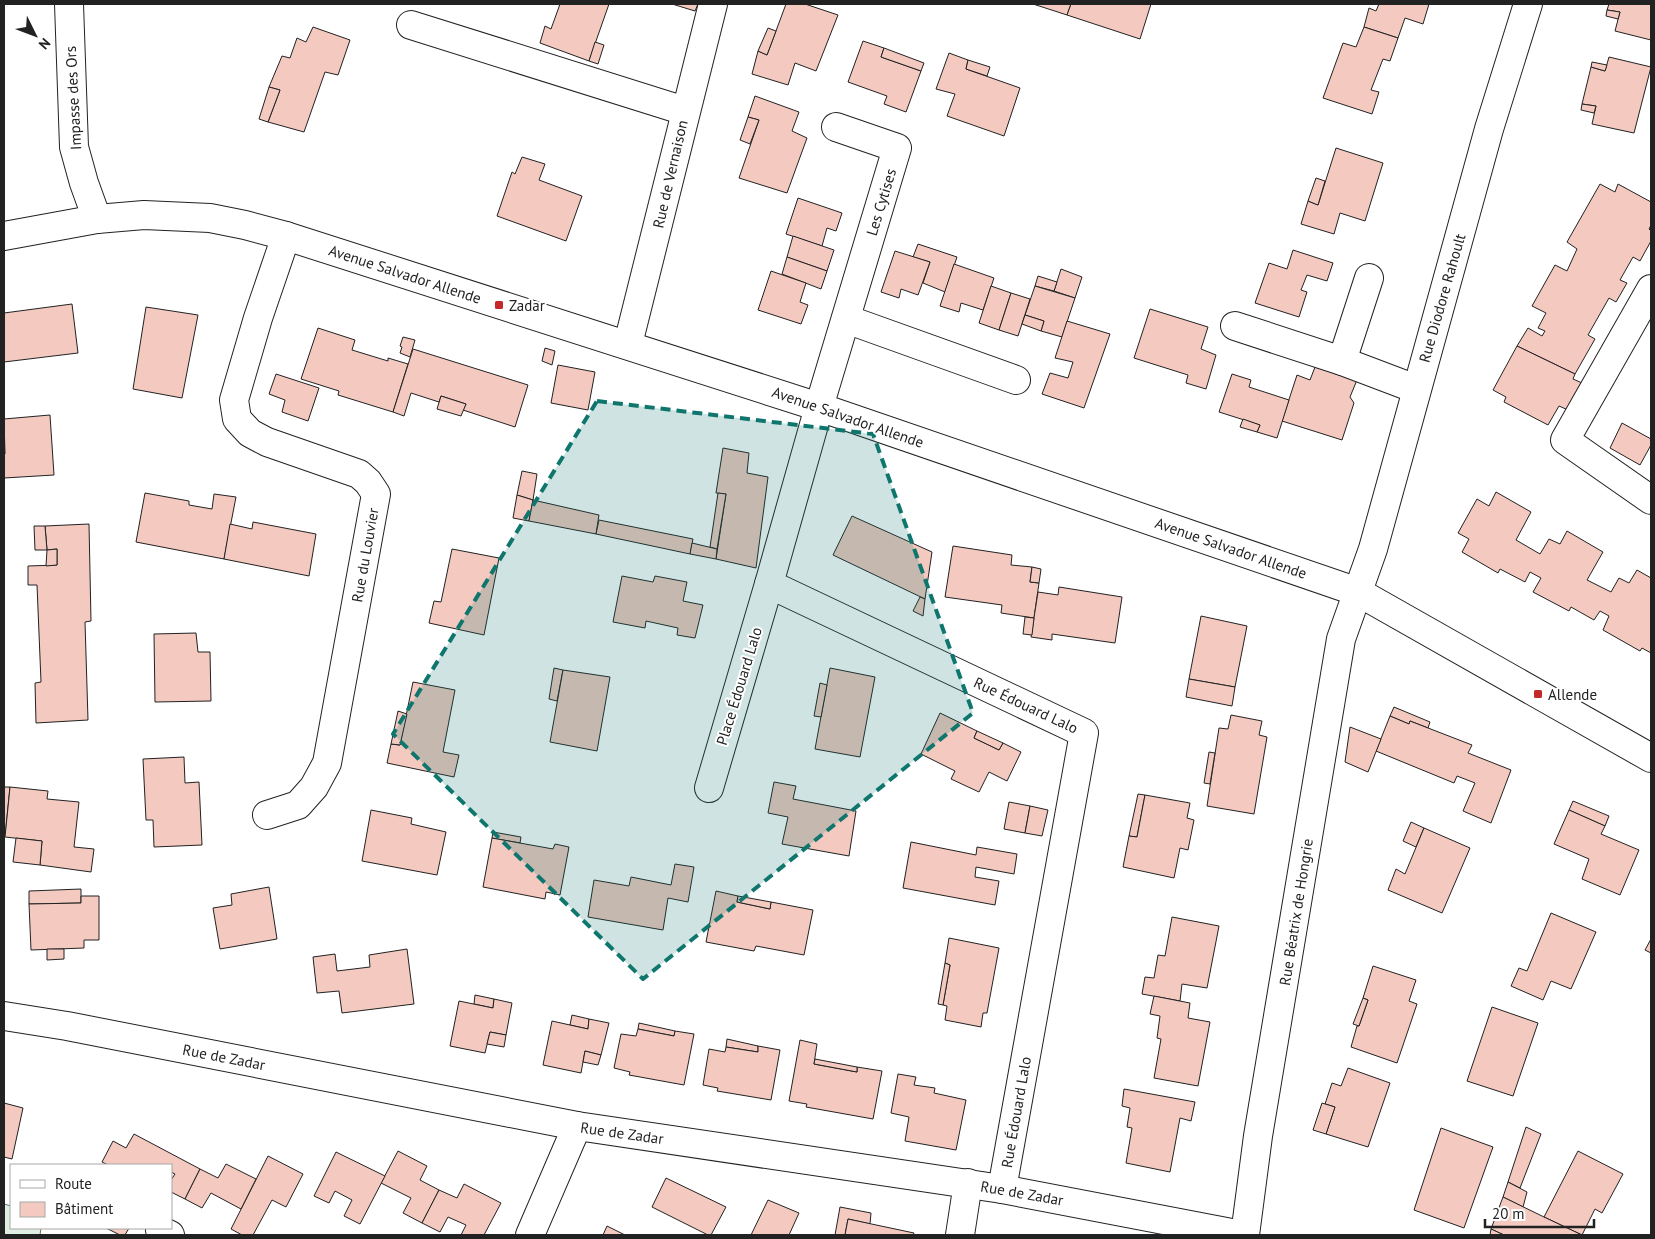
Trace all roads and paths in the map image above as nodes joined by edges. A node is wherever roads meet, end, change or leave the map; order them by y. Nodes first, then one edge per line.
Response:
1 (69, 4) edge
2 (713, 4) edge
3 (1528, 4) edge
4 (411, 25) dead end
5 (685, 111) junction
6 (836, 127) dead end
7 (97, 219) junction
8 (4, 236) edge
9 (286, 236) junction
10 (1369, 278) dead end
11 (1651, 289) edge
12 (846, 319) junction
13 (1235, 326) dead end
14 (628, 344) junction
15 (1342, 361) junction
16 (1016, 380) dead end
17 (1416, 389) junction
18 (819, 407) junction
19 (1651, 500) edge
20 (769, 584) junction
21 (1358, 592) junction
22 (1651, 758) edge
23 (708, 788) dead end
24 (267, 815) dead end
25 (4, 1016) edge
26 (577, 1126) junction
27 (968, 1183) junction
28 (1002, 1189) junction
29 (530, 1235) edge
30 (960, 1235) edge
31 (1243, 1235) edge

1 - 7 street, Impasse des Ors
2 - 5 street, Rue de Vernaison
3 - 17 street, Rue Diodore Rahoult
4 - 5 street
5 - 14 street, Rue de Vernaison
6 - 12 street, Les Cytises
7 - 8 street, Avenue Salvador Allende
7 - 9 street, Avenue Salvador Allende
9 - 14 street, Avenue Salvador Allende
9 - 24 street, Rue du Louvier
10 - 15 street
11 - 19 street
12 - 16 street
12 - 18 street, Les Cytises
13 - 15 street
14 - 18 street, Avenue Salvador Allende
15 - 17 street
17 - 21 street, Rue Diodore Rahoult
18 - 20 street
18 - 21 street, Avenue Salvador Allende
20 - 23 street, Place Édouard Lalo
20 - 28 street, Rue Édouard Lalo
21 - 22 street, Avenue Salvador Allende
21 - 31 street, Rue Béatrix de Hongrie
25 - 26 street, Rue de Zadar
26 - 27 street, Rue de Zadar
26 - 29 street
27 - 28 street, Rue de Zadar
27 - 30 street
28 - 31 street, Rue de Zadar

